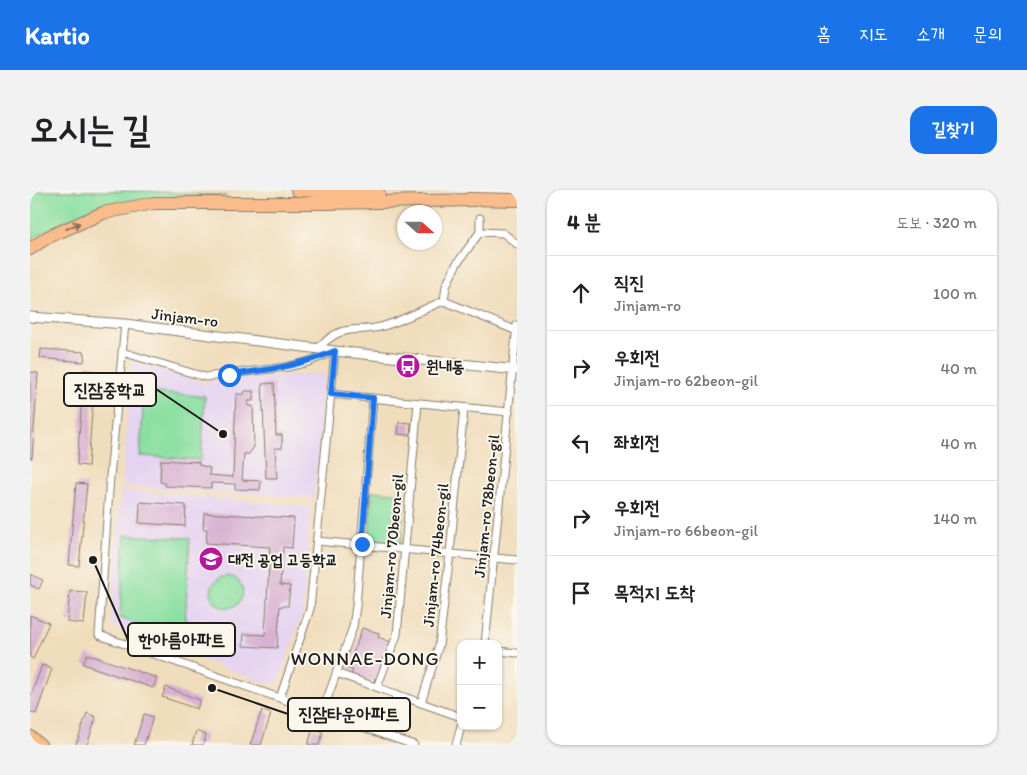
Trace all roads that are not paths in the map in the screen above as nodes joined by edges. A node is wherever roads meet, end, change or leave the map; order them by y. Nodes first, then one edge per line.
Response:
1 (297, 190) edge
2 (476, 200) junction
3 (517, 200) edge
4 (480, 218) dead end
5 (480, 232) junction
6 (517, 244) edge
7 (30, 248) edge
8 (444, 301) junction
9 (30, 317) edge
10 (125, 324) junction
11 (517, 325) edge
12 (517, 331) edge
13 (317, 349) junction
14 (335, 351) junction
15 (122, 352) junction
16 (515, 370) edge
17 (331, 394) junction
18 (373, 398) junction
19 (418, 403) junction
20 (514, 403) edge
21 (464, 408) junction
22 (509, 412) junction
23 (317, 541) junction
24 (362, 544) junction
25 (405, 549) junction
26 (450, 553) junction
27 (495, 557) junction
28 (517, 560) edge
29 (485, 640) edge
30 (502, 651) edge
31 (517, 653) edge
32 (336, 673) junction
33 (377, 687) junction
34 (397, 694) junction
35 (280, 698) junction
36 (421, 703) junction
37 (322, 713) junction
38 (457, 716) edge
39 (461, 730) edge
40 (384, 735) junction
41 (30, 736) edge
42 (41, 745) edge
43 (414, 745) edge
44 (456, 745) edge

1 - 2 highway
2 - 3 highway
7 -> 2 highway
4 - 5 street
5 - 6 street
5 - 8 street
8 - 12 street
8 - 13 street
9 - 10 street, Jinjam-ro
10 - 13 street, Jinjam-ro
10 - 15 street
11 - 12 street, Jinjam-ro 78beon-gil
12 - 16 street, Jinjam-ro 78beon-gil
13 - 14 street, Jinjam-ro
14 - 15 street, Jinjam-ro
14 - 16 street, Jinjam-ro
14 - 17 street
15 - 35 street
16 - 20 street, Jinjam-ro 78beon-gil
17 - 18 street
17 - 23 street
18 - 19 street
18 - 24 street
19 - 21 street
19 - 25 street, Jinjam-ro 70beon-gil
20 - 22 street, Jinjam-ro 78beon-gil
21 - 22 street
21 - 26 street, Jinjam-ro 74beon-gil
22 - 27 street, Jinjam-ro 78beon-gil
23 - 24 street
23 - 35 street
24 - 25 street
24 - 32 street
25 - 26 street
25 - 33 street, Jinjam-ro 70beon-gil
26 - 27 street
26 - 36 street, Jinjam-ro 74beon-gil
27 - 28 street
27 - 29 street, Jinjam-ro 78beon-gil
30 - 31 street
32 - 33 street
32 - 37 street
33 - 34 street
34 - 36 street
34 - 40 street
35 - 37 street
36 - 38 street
37 - 40 street
39 - 44 street
40 - 43 street
41 - 42 main road

